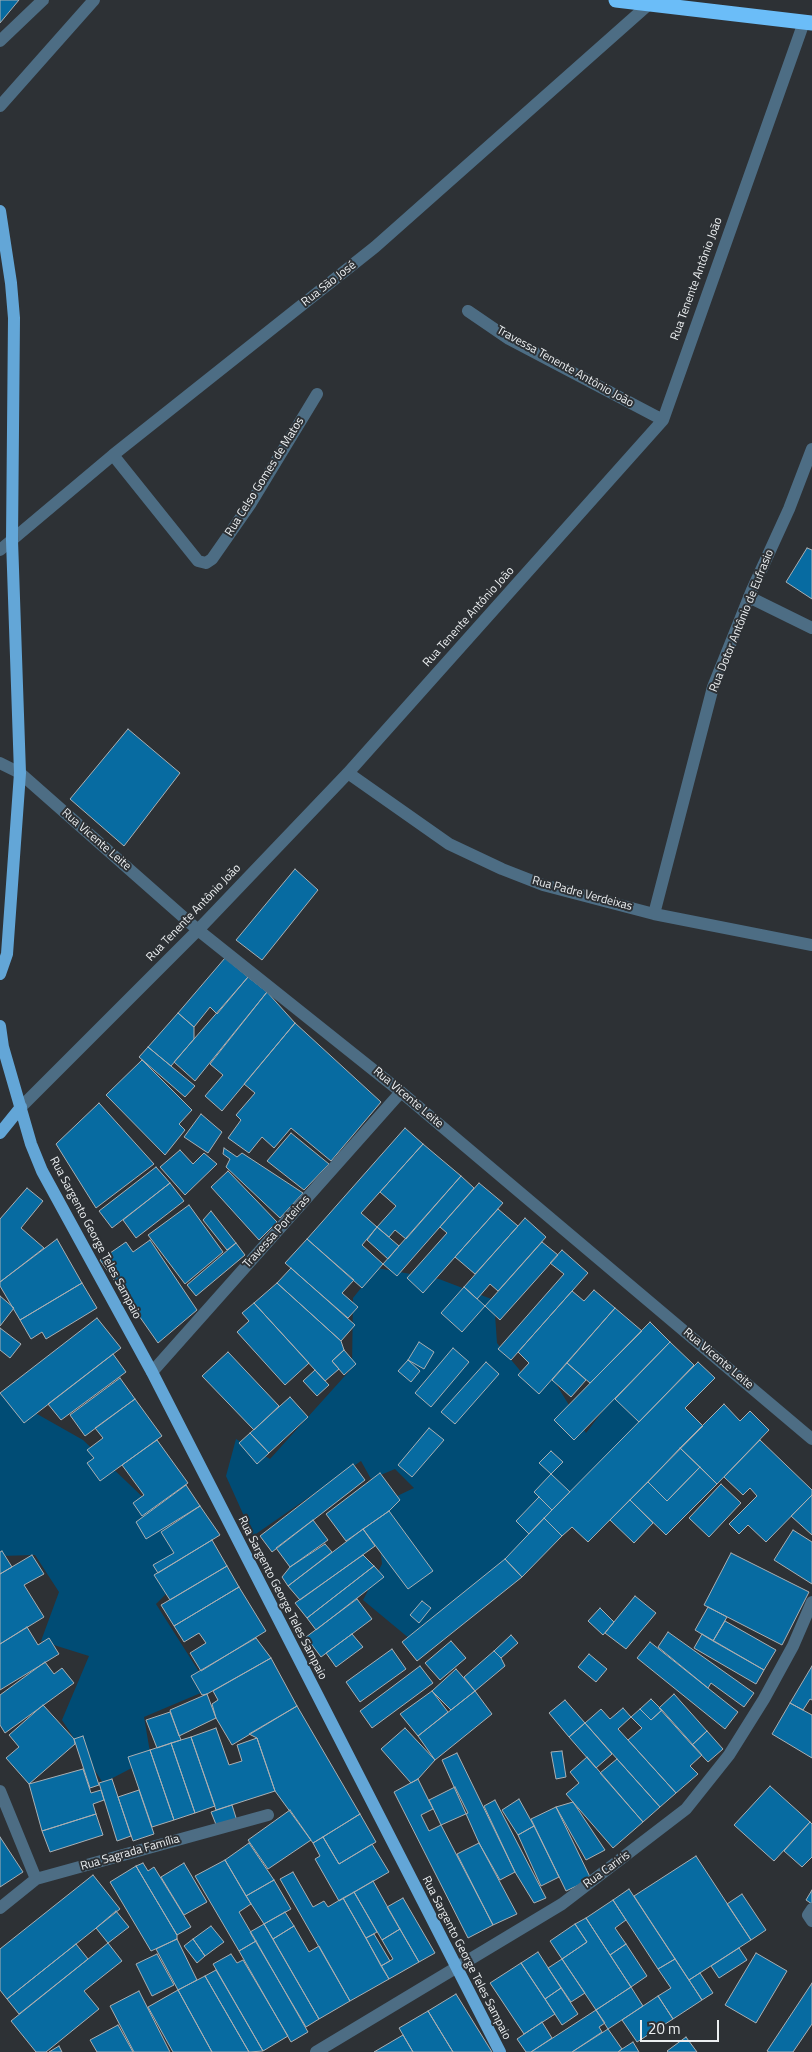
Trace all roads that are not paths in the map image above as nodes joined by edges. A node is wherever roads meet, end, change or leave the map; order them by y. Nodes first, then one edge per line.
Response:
1 (43, 0) edge
2 (94, 0) edge
3 (616, 0) edge
4 (688, 4) edge
5 (648, 5) junction
6 (808, 22) edge
7 (0, 41) edge
8 (0, 106) edge
9 (0, 211) edge
10 (468, 311) dead end
11 (317, 394) dead end
12 (663, 420) junction
13 (812, 449) edge
14 (113, 455) junction
15 (12, 540) junction
16 (0, 550) edge
17 (749, 597) junction
18 (812, 628) edge
19 (0, 763) edge
20 (20, 773) junction
21 (348, 773) junction
22 (654, 914) junction
23 (198, 930) junction
24 (812, 945) edge
25 (0, 974) edge
26 (0, 1026) edge
27 (2, 1046) edge
28 (401, 1092) junction
29 (21, 1107) junction
30 (0, 1133) edge
31 (152, 1372) junction
32 (812, 1439) edge
33 (812, 1602) edge
34 (0, 1791) edge
35 (268, 1815) dead end
36 (36, 1879) junction
37 (0, 1908) edge
38 (455, 1967) junction
39 (316, 2052) edge
40 (500, 2052) edge

1 - 7 street
2 - 8 street
3 - 5 highway
4 - 5 highway
4 - 6 highway
5 - 14 street, Rua São José
6 - 12 street, Rua Tenente Antônio João
9 - 15 main road
10 - 12 street, Travessa Tenente Antônio João
11 - 14 street, Rua Celso Gomes de Matos
12 - 21 street, Rua Tenente Antônio João
13 - 17 street, Rua Dotor Antônio de Eufrasio
14 - 15 street, Rua São José
15 - 16 street, Rua São José
15 - 20 main road
17 - 18 street
17 - 22 street, Rua Dotor Antônio de Eufrasio
19 - 20 street, Rua Vicente Leite
20 - 23 street, Rua Vicente Leite
20 - 25 main road
21 - 22 street, Rua Padre Verdeixas
21 - 23 street, Rua Tenente Antônio João
22 - 24 street, Rua Padre Verdeixas
23 - 28 street, Rua Vicente Leite
23 - 29 street, Rua Tenente Antônio João
26 - 27 main road, Rua Sargento George Teles Sampaio
27 - 29 main road, Rua Sargento George Teles Sampaio
28 - 31 street, Travessa Porteiras
28 - 32 street, Rua Vicente Leite
29 - 30 main road, Rua Tenente Antônio João
29 - 31 main road, Rua Sargento George Teles Sampaio
31 - 38 main road, Rua Sargento George Teles Sampaio
33 - 38 street, Rua Cariris
34 - 36 street
35 - 36 street, Rua Sagrada Família
36 - 37 street, Rua Sagrada Família
38 - 39 street, Rua Cariris
38 - 40 main road, Rua Sargento George Teles Sampaio

